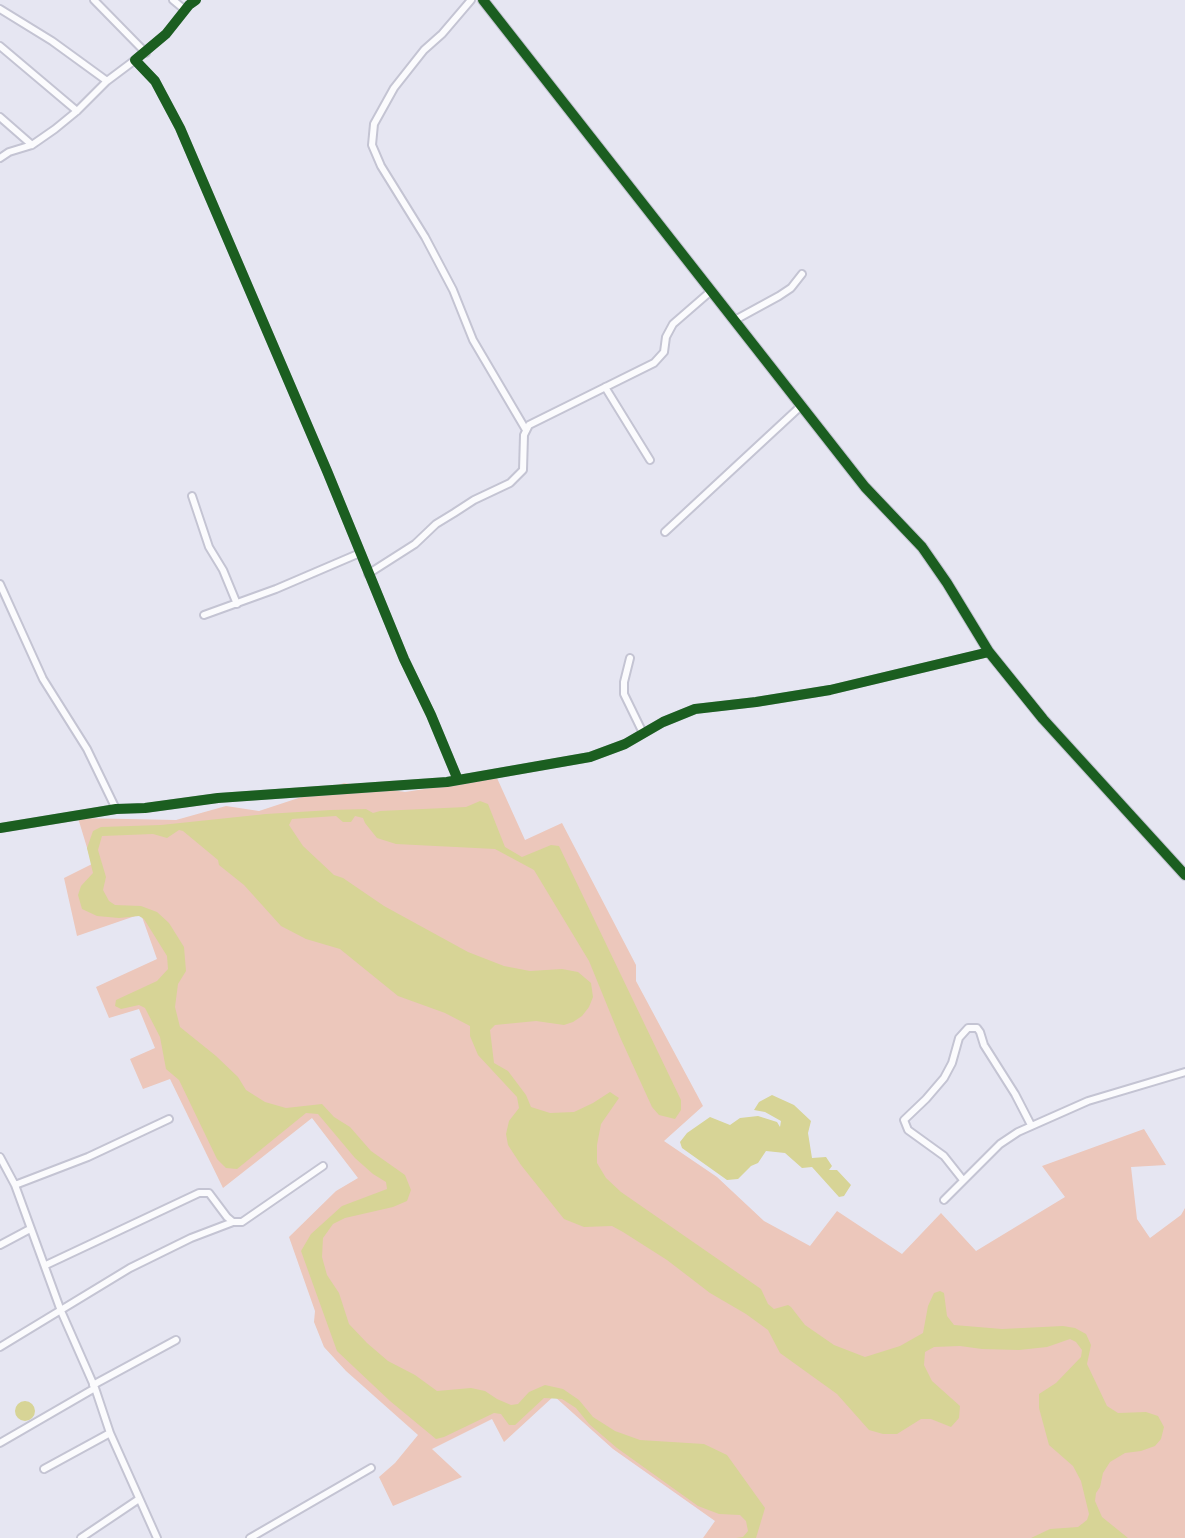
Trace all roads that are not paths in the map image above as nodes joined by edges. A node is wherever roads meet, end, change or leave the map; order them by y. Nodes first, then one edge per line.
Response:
1 (94, 0) edge
2 (173, 0) edge
3 (196, 0) edge
4 (471, 0) edge
5 (483, 0) edge
6 (0, 9) edge
7 (185, 10) junction
8 (0, 46) edge
9 (146, 52) junction
10 (135, 60) junction
11 (107, 81) junction
12 (78, 111) junction
13 (0, 117) edge
14 (32, 145) junction
15 (0, 158) edge
16 (802, 274) dead end
17 (712, 291) junction
18 (735, 320) junction
19 (606, 387) junction
20 (802, 405) junction
21 (526, 430) junction
22 (650, 460) dead end
23 (192, 496) dead end
24 (665, 532) dead end
25 (360, 553) junction
26 (368, 574) junction
27 (0, 584) edge
28 (237, 604) junction
29 (204, 615) dead end
30 (989, 652) junction
31 (630, 659) dead end
32 (643, 733) junction
33 (458, 779) junction
34 (116, 809) junction
35 (0, 828) edge
36 (1185, 875) edge
37 (1185, 1072) edge
38 (169, 1119) dead end
39 (1031, 1125) junction
40 (0, 1157) edge
41 (323, 1166) dead end
42 (963, 1180) junction
43 (15, 1185) junction
44 (944, 1200) dead end
45 (233, 1222) junction
46 (30, 1229) junction
47 (0, 1245) edge
48 (46, 1265) junction
49 (61, 1311) junction
50 (176, 1340) dead end
51 (0, 1347) edge
52 (94, 1386) junction
53 (110, 1433) junction
54 (0, 1443) edge
55 (371, 1468) dead end
56 (44, 1469) dead end
57 (139, 1499) junction
58 (81, 1538) edge
59 (157, 1538) edge
60 (250, 1538) edge

1 - 9 street
2 - 7 street
3 - 7 street
4 - 21 street
5 - 17 street
6 - 11 street
7 - 9 street
8 - 12 street
9 - 10 street
10 - 11 street
10 - 25 street
11 - 12 street
12 - 14 street
13 - 14 street
14 - 15 street
16 - 18 street
17 - 18 street
17 - 19 street
18 - 20 street
19 - 21 street
19 - 22 street
20 - 24 street
20 - 30 street
21 - 26 street
23 - 28 street
25 - 26 street
25 - 28 street
26 - 33 street
27 - 34 street
28 - 29 street
30 - 32 street
30 - 36 street
31 - 32 street
32 - 33 street
33 - 34 street
34 - 35 street
37 - 39 street
38 - 43 street
39 - 42 street
39 - 42 street
40 - 43 street
41 - 45 street
42 - 44 street
43 - 46 street
45 - 48 street
45 - 49 street
46 - 47 street
46 - 48 street
48 - 49 street
49 - 51 street
49 - 52 street
50 - 52 street
52 - 53 street
52 - 54 street
53 - 56 street
53 - 57 street
55 - 60 street
57 - 58 street
57 - 59 street

